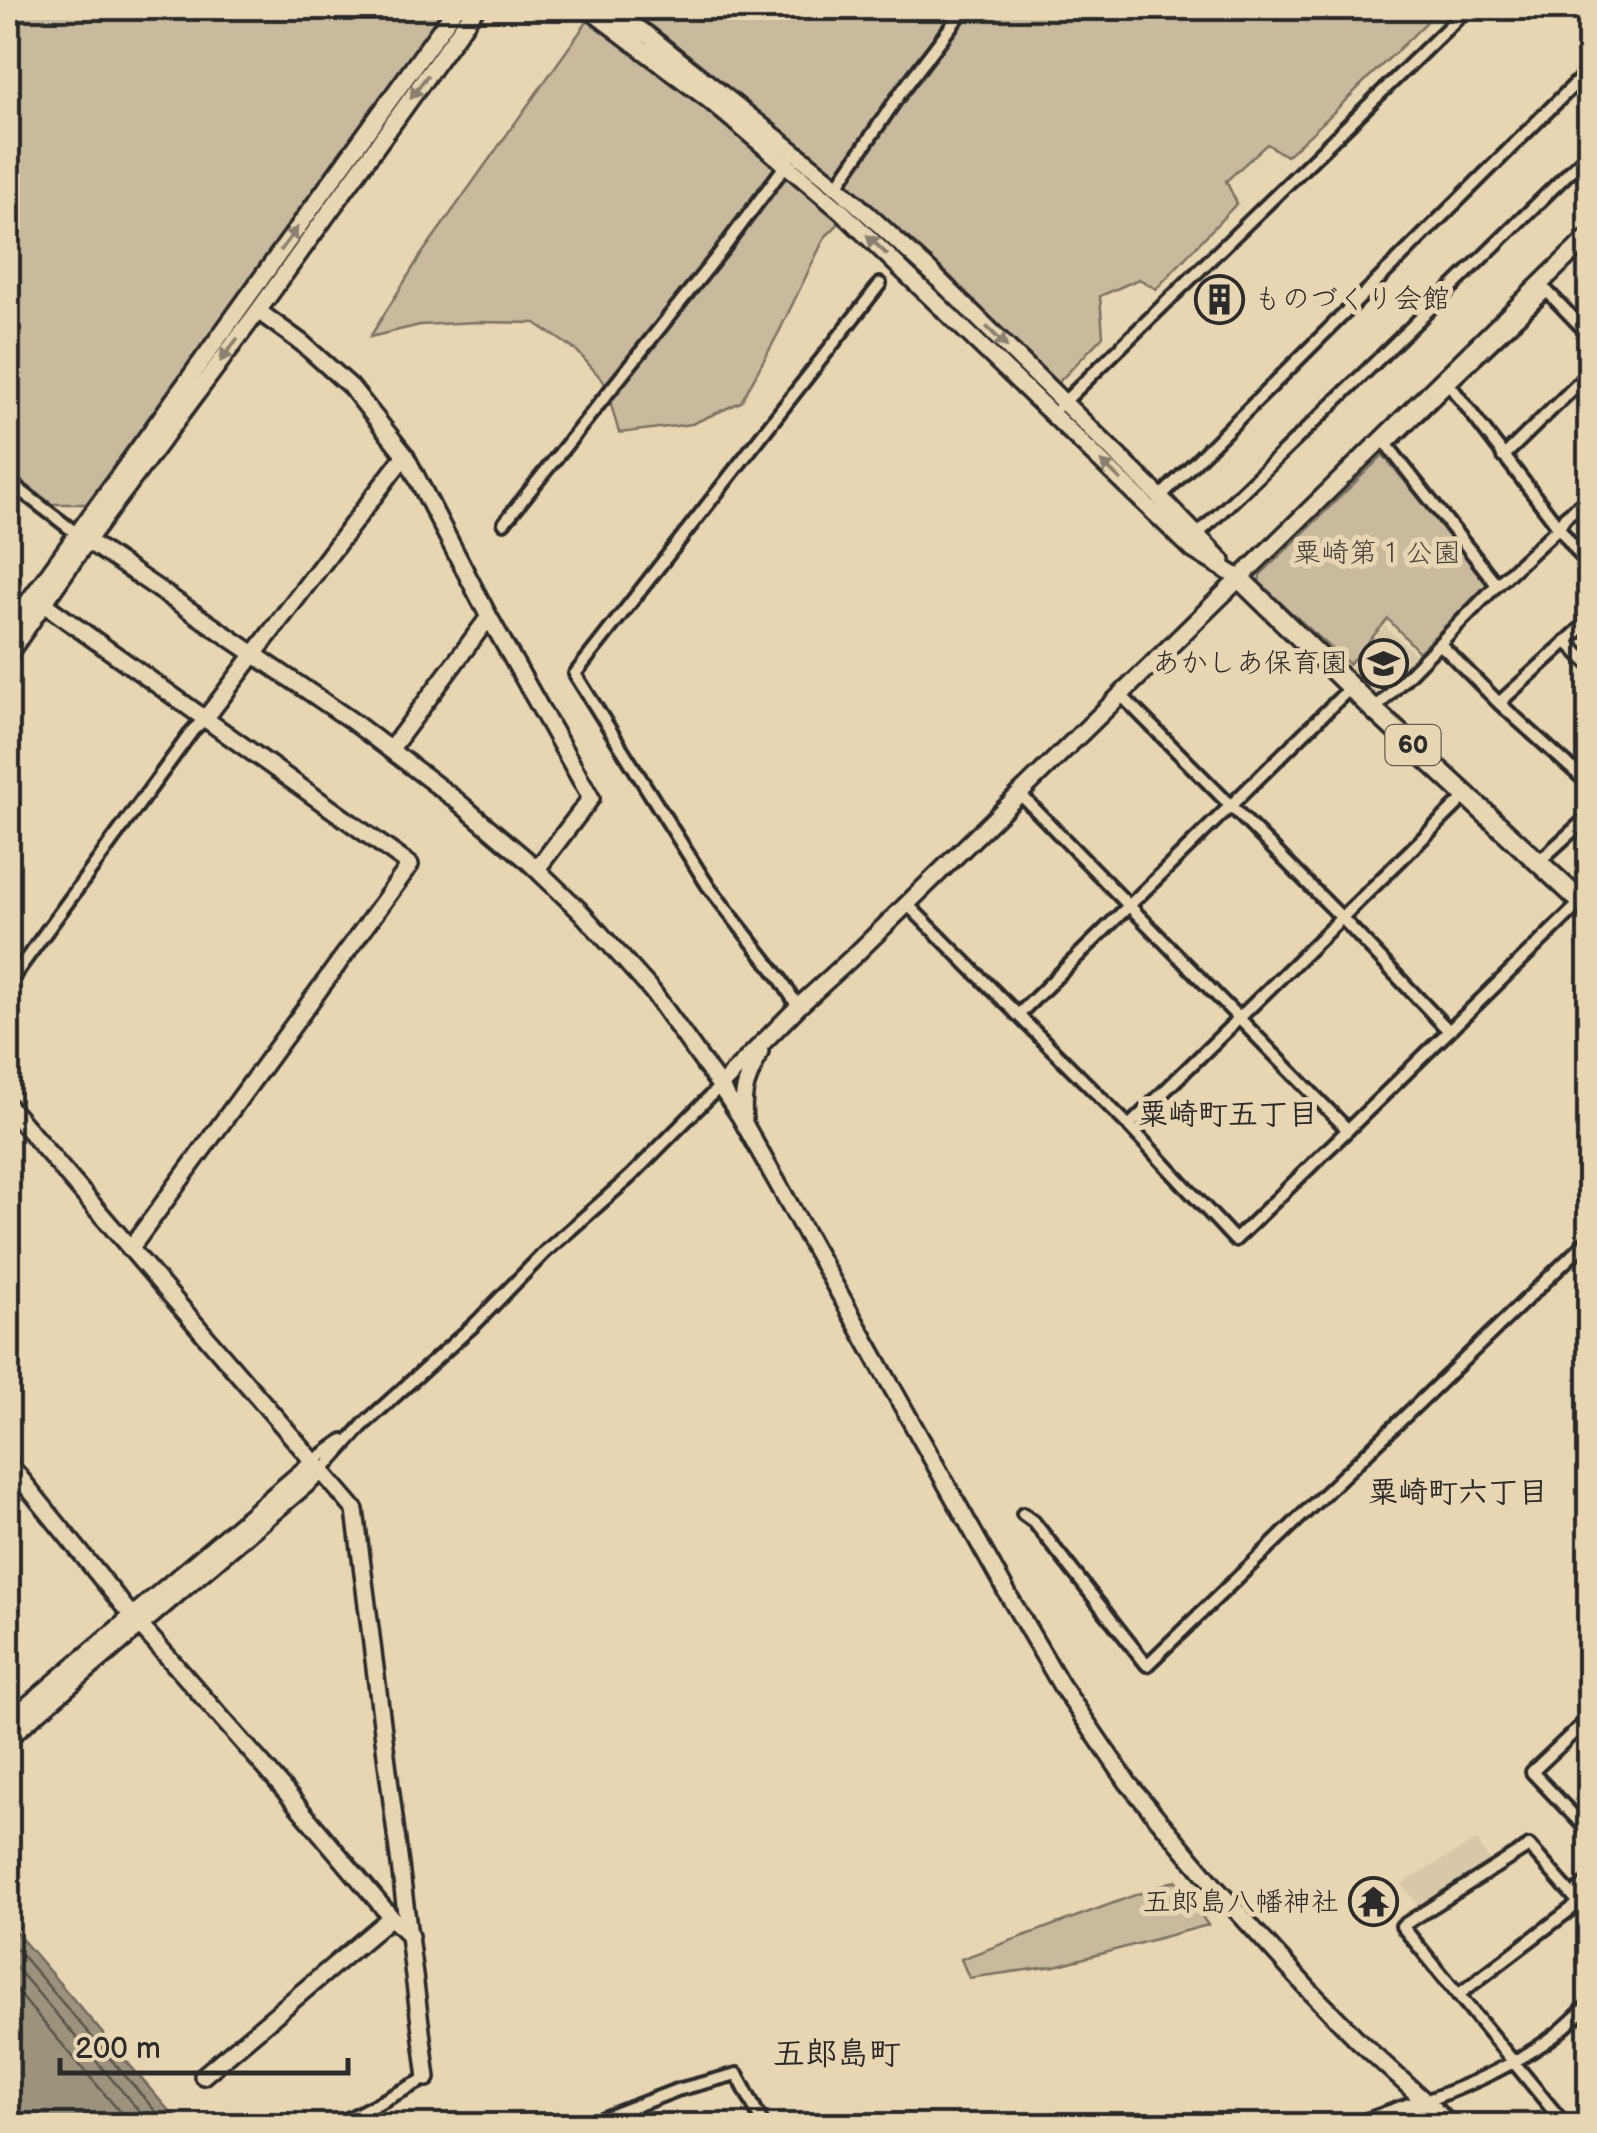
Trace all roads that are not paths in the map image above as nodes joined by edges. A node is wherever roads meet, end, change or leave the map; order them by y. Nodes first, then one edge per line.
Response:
1 (456, 8) edge
2 (476, 8) edge
3 (587, 8) edge
4 (608, 8) edge
5 (965, 8) edge
6 (1468, 8) edge
7 (1590, 69) edge
8 (1590, 152) edge
9 (791, 158) junction
10 (837, 186) junction
11 (1590, 235) edge
12 (880, 284) dead end
13 (258, 310) junction
14 (1590, 336) edge
15 (1590, 372) edge
16 (1450, 384) junction
17 (1058, 408) junction
18 (405, 455) junction
19 (1503, 457) junction
20 (8, 482) edge
21 (1590, 498) edge
22 (1155, 503) junction
23 (504, 523) dead end
24 (1558, 528) junction
25 (81, 537) junction
26 (1191, 540) junction
27 (1590, 568) edge
28 (1238, 578) junction
29 (1497, 585) junction
30 (39, 600) junction
31 (489, 617) junction
32 (1590, 620) edge
33 (8, 630) edge
34 (1566, 641) junction
35 (1440, 644) junction
36 (252, 654) junction
37 (8, 656) edge
38 (1590, 665) edge
39 (1352, 687) junction
40 (1120, 694) junction
41 (1499, 703) junction
42 (1374, 710) junction
43 (205, 720) junction
44 (390, 750) junction
45 (1590, 785) edge
46 (1020, 794) junction
47 (1467, 795) junction
48 (1230, 806) junction
49 (1588, 820) edge
50 (1536, 860) junction
51 (536, 869) junction
52 (906, 903) junction
53 (1585, 906) edge
54 (1129, 907) junction
55 (1340, 916) junction
56 (8, 984) edge
57 (798, 1007) junction
58 (1018, 1015) junction
59 (1239, 1018) junction
60 (1449, 1031) junction
61 (763, 1044) junction
62 (720, 1086) junction
63 (8, 1106) edge
64 (744, 1124) junction
65 (1129, 1126) junction
66 (1348, 1130) junction
67 (1590, 1238) edge
68 (130, 1249) junction
69 (8, 1463) edge
70 (318, 1466) junction
71 (1023, 1514) dead end
72 (136, 1620) junction
73 (1590, 1717) edge
74 (8, 1722) edge
75 (8, 1738) edge
76 (1590, 1833) edge
77 (1590, 1880) edge
78 (1576, 1900) junction
79 (1590, 1915) edge
80 (390, 1917) junction
81 (410, 1936) junction
82 (1458, 1994) junction
83 (1590, 2004) edge
84 (1513, 2060) junction
85 (203, 2076) dead end
86 (427, 2078) joint
87 (1424, 2101) junction
88 (334, 2126) edge
89 (582, 2126) edge
90 (764, 2126) edge
91 (1354, 2126) edge
92 (1452, 2126) edge
93 (1566, 2126) edge

25 -> 1 street
2 -> 13 street
3 - 9 street
4 - 9 street
5 - 10 street
6 - 17 street
7 - 22 street
8 - 26 street
9 - 10 street
17 -> 9 street
9 - 23 street
10 -> 17 street
11 - 28 street
12 - 57 street
13 - 18 street
13 -> 25 street
14 - 16 street
15 - 19 street
16 - 19 street
16 - 29 street
17 - 22 street
18 - 31 street
18 - 36 street
19 - 24 street
20 - 25 street
21 - 24 street
22 - 26 street
24 - 27 street
24 - 29 street
25 - 30 street
25 - 36 street
26 - 28 street
28 - 39 main road, 60
28 - 40 street
29 - 35 street
30 - 33 street
30 - 37 street
30 - 43 street
31 - 44 street
31 - 51 street
32 - 34 street
34 - 38 street
34 - 41 street
35 - 41 street
35 - 42 street
36 - 43 street
36 - 44 street
39 - 42 main road, 60
39 - 48 street
40 - 46 street
40 - 48 street
41 - 45 street
42 - 47 main road, 60
43 - 56 street
43 - 68 street
44 - 51 street
46 - 52 street
46 - 54 street
47 - 50 main road, 60
47 - 55 street
48 - 54 street
48 - 55 street
49 - 50 street
50 - 53 main road, 60
51 - 62 street
52 - 57 street
52 - 58 street
53 - 60 street
54 - 58 street
54 - 59 street
55 - 59 street
55 - 60 street
57 - 61 street
58 - 65 street
59 - 65 street
59 - 66 street
60 - 66 street
61 - 62 street
61 - 64 street
62 - 64 street
62 - 70 street
63 - 68 street
64 - 87 street
65 - 66 street
67 - 71 street
68 - 70 street
69 - 72 street
70 - 72 street
70 - 81 street
72 - 74 street
72 - 75 street
72 - 80 street
73 - 76 street
77 - 78 street
78 - 79 street
78 - 82 street
78 - 82 street
80 - 81 street
80 - 85 street
81 - 86 street
82 - 84 street
83 - 84 street
84 - 87 street
84 - 93 street
86 - 88 street
87 - 91 street
87 - 92 street
89 - 90 street

